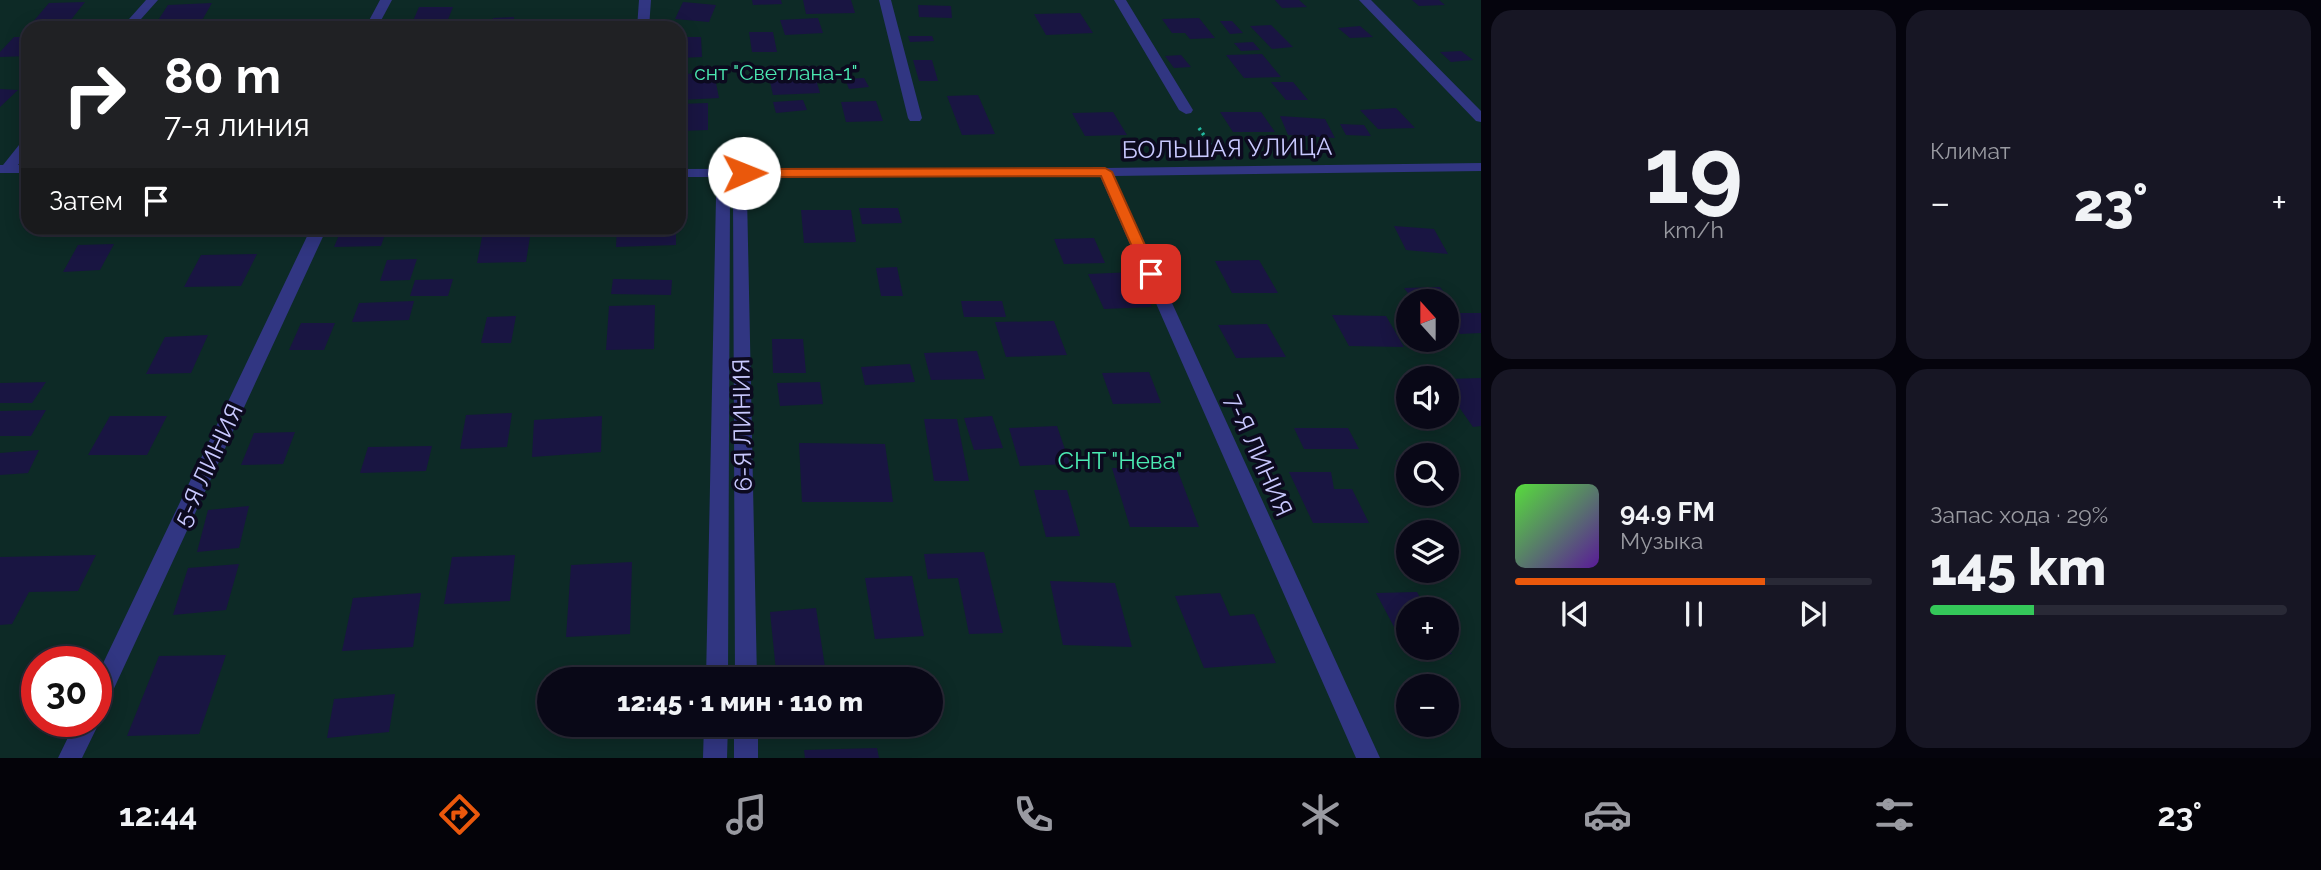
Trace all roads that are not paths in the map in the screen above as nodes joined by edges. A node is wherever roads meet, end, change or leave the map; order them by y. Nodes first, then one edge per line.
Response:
1 (152, 0) edge
2 (386, 0) edge
3 (645, 0) edge
4 (885, 0) edge
5 (1120, 0) edge
6 (1365, 0) edge
7 (133, 21) edge
8 (375, 21) edge
9 (644, 21) edge
10 (1186, 110) road end
11 (915, 118) dead end
12 (1481, 118) edge
13 (21, 150) edge
14 (1481, 167) edge
15 (3, 169) edge
16 (21, 169) edge
17 (1105, 172) junction
18 (686, 174) edge
19 (732, 180) junction
20 (316, 235) edge
21 (717, 667) edge
22 (746, 667) edge
23 (112, 669) edge
24 (80, 737) edge
25 (716, 737) edge
26 (746, 737) edge
27 (70, 758) edge
28 (715, 758) edge
29 (747, 758) edge
30 (1368, 758) edge

1 - 7 street
2 - 8 street
3 - 9 street
4 - 11 street
5 - 10 street
6 - 12 street
13 - 15 street
14 - 17 street, БОЛЬШАЯ УЛИЦА
15 - 16 street
17 - 19 street, БОЛЬШАЯ УЛИЦА
17 - 30 street, 7-Я ЛИНИЯ
18 - 19 street, БОЛЬШАЯ УЛИЦА
19 - 21 street
19 - 22 street, 6-Я ЛИНИЯ
20 - 23 street, 5-Я ЛИНИЯ
24 - 27 street
25 - 28 street
26 - 29 street

